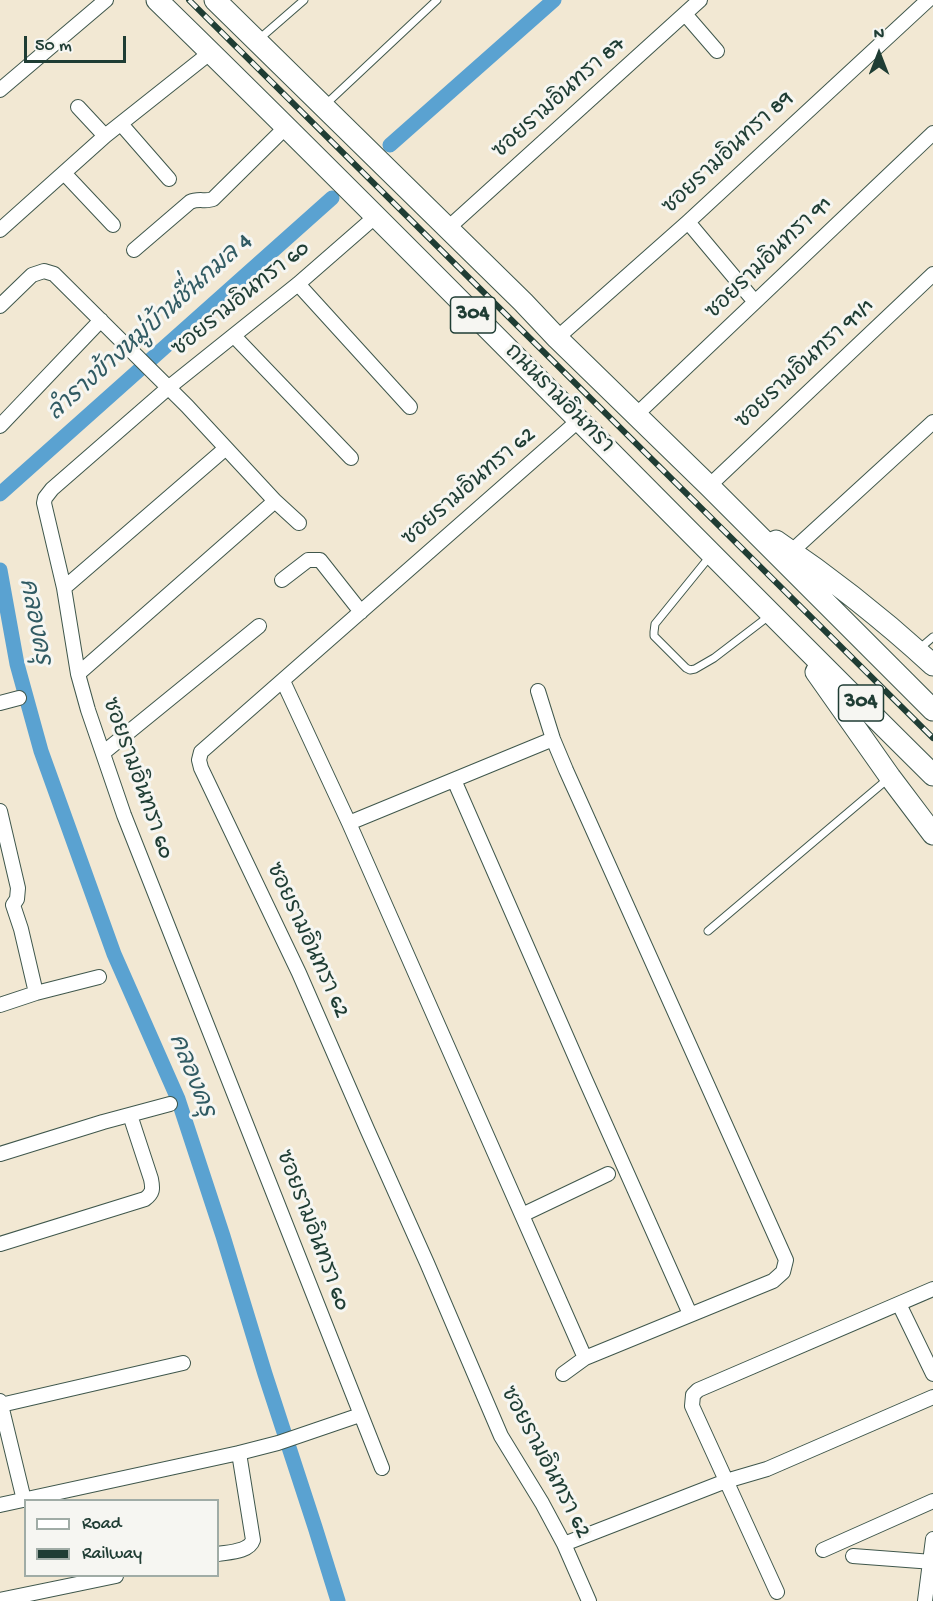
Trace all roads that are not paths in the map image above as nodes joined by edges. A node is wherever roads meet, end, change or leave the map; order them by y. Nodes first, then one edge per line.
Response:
1 (106, 0) edge
2 (157, 0) edge
3 (215, 0) edge
4 (304, 0) edge
5 (437, 0) edge
6 (700, 0) edge
7 (928, 0) edge
8 (685, 14) junction
9 (257, 41) junction
10 (717, 51) dead end
11 (211, 52) junction
12 (0, 90) edge
13 (323, 106) junction
14 (78, 107) dead end
15 (122, 124) junction
16 (286, 127) junction
17 (933, 133) edge
18 (105, 136) junction
19 (64, 173) junction
20 (169, 179) dead end
21 (376, 216) junction
22 (688, 222) junction
23 (113, 225) dead end
24 (447, 229) junction
25 (0, 230) edge
26 (134, 250) dead end
27 (933, 274) edge
28 (298, 284) junction
29 (755, 302) junction
30 (0, 306) edge
31 (101, 320) junction
32 (234, 336) junction
33 (557, 338) junction
34 (168, 388) junction
35 (410, 407) dead end
36 (636, 415) junction
37 (578, 421) junction
38 (933, 422) edge
39 (0, 426) edge
40 (226, 448) junction
41 (351, 458) dead end
42 (709, 486) junction
43 (275, 501) junction
44 (731, 510) junction
45 (299, 523) dead end
46 (792, 551) junction
47 (711, 555) junction
48 (282, 580) dead end
49 (64, 588) junction
50 (361, 612) junction
51 (771, 614) junction
52 (259, 626) dead end
53 (788, 632) junction
54 (925, 644) edge
55 (933, 665) edge
56 (78, 674) junction
57 (283, 681) junction
58 (538, 691) dead end
59 (19, 698) dead end
60 (0, 703) edge
61 (933, 710) edge
62 (553, 739) junction
63 (102, 753) junction
64 (933, 775) edge
65 (890, 777) junction
66 (454, 780) junction
67 (0, 811) edge
68 (349, 823) junction
69 (933, 834) edge
70 (7, 907) edge
71 (708, 932) dead end
72 (99, 977) dead end
73 (36, 993) junction
74 (0, 1005) edge
75 (170, 1104) dead end
76 (130, 1115) junction
77 (0, 1154) edge
78 (608, 1174) dead end
79 (522, 1215) junction
80 (0, 1244) edge
81 (933, 1289) edge
82 (899, 1304) junction
83 (690, 1314) junction
84 (585, 1358) junction
85 (183, 1363) dead end
86 (563, 1374) dead end
87 (933, 1374) edge
88 (933, 1397) edge
89 (1, 1403) edge
90 (360, 1414) junction
91 (238, 1453) junction
92 (382, 1468) dead end
93 (726, 1481) junction
94 (29, 1499) edge
95 (24, 1500) edge
96 (933, 1501) edge
97 (0, 1505) edge
98 (933, 1539) edge
99 (564, 1544) junction
100 (824, 1550) dead end
101 (219, 1554) edge
102 (853, 1556) dead end
103 (931, 1562) edge
104 (107, 1577) edge
105 (777, 1592) dead end
106 (0, 1600) edge
107 (589, 1601) edge
108 (926, 1601) edge

1 - 12 street
2 - 11 main road, ถนนรามอินทรา / 304
3 - 9 main road, ถนนรามอินทรา / 304
4 - 9 lane
5 - 13 lane
6 - 8 street, ซอยรามอินทรา 87
7 - 22 street, ซอยรามอินทรา 89
8 - 10 street
8 - 24 street, ซอยรามอินทรา 87
9 - 13 main road, ถนนรามอินทรา / 304
11 - 15 street
11 - 16 main road, ถนนรามอินทรา / 304
13 - 24 main road, ถนนรามอินทรา / 304
14 - 18 street
15 - 18 street
15 - 20 street
16 - 21 main road, ถนนรามอินทรา / 304
16 - 26 street
17 - 29 street, ซอยรามอินทรา 91
18 - 19 street
19 - 23 street
19 - 25 street
21 - 28 street, ซอยรามอินทรา 60
21 - 37 main road, ถนนรามอินทรา / 304
22 - 29 street
22 - 33 street, ซอยรามอินทรา 89
24 - 33 main road, ถนนรามอินทรา / 304
27 - 42 street, ซอยรามอินทรา 91/1
28 - 32 street, ซอยรามอินทรา 60
28 - 35 street
29 - 36 street, ซอยรามอินทรา 91
30 - 31 street
31 - 34 street
31 - 39 street
32 - 34 street, ซอยรามอินทรา 60
32 - 41 street
33 - 36 main road, ถนนรามอินทรา / 304
34 - 40 street
34 - 49 street, ซอยรามอินทรา 60
36 - 42 main road, ถนนรามอินทรา / 304
37 - 47 main road, ถนนรามอินทรา / 304
37 - 50 street, ซอยรามอินทรา 62
38 - 46 street
40 - 43 street
40 - 49 street
42 - 44 main road, ถนนรามอินทรา / 304
43 - 45 street
43 - 56 street
44 - 46 main road
44 - 61 main road, ถนนรามอินทรา / 304
46 - 54 main road
47 - 51 main road, ถนนรามอินทรา / 304
47 - 51 lane
48 - 50 street
49 - 56 street, ซอยรามอินทรา 60
50 - 57 street, ซอยรามอินทรา 62
51 - 53 main road, ถนนรามอินทรา / 304
52 - 63 street
53 - 64 main road, ถนนรามอินทรา / 304
53 - 65 main road
54 - 55 main road
56 - 63 street, ซอยรามอินทรา 60
57 - 68 street
57 - 99 street, ซอยรามอินทรา 62
58 - 62 street
59 - 60 street
62 - 66 street
62 - 83 street
63 - 90 street, ซอยรามอินทรา 60
65 - 69 main road
65 - 71 lane
66 - 68 street
66 - 83 street
67 - 70 street
68 - 79 street
70 - 73 street
72 - 73 street
73 - 74 street
75 - 76 street
76 - 77 street
76 - 80 street
78 - 79 street
79 - 84 street
81 - 82 street
82 - 87 street
82 - 93 street
83 - 84 street
84 - 86 street
85 - 89 street
88 - 93 street
89 - 95 street
90 - 91 street
90 - 92 street, ซอยรามอินทรา 60
91 - 94 street
91 - 101 street
93 - 99 street
93 - 105 street
95 - 97 street
96 - 100 street
98 - 103 street
99 - 107 street, ซอยรามอินทรา 62
102 - 103 street
103 - 108 street
104 - 106 street

